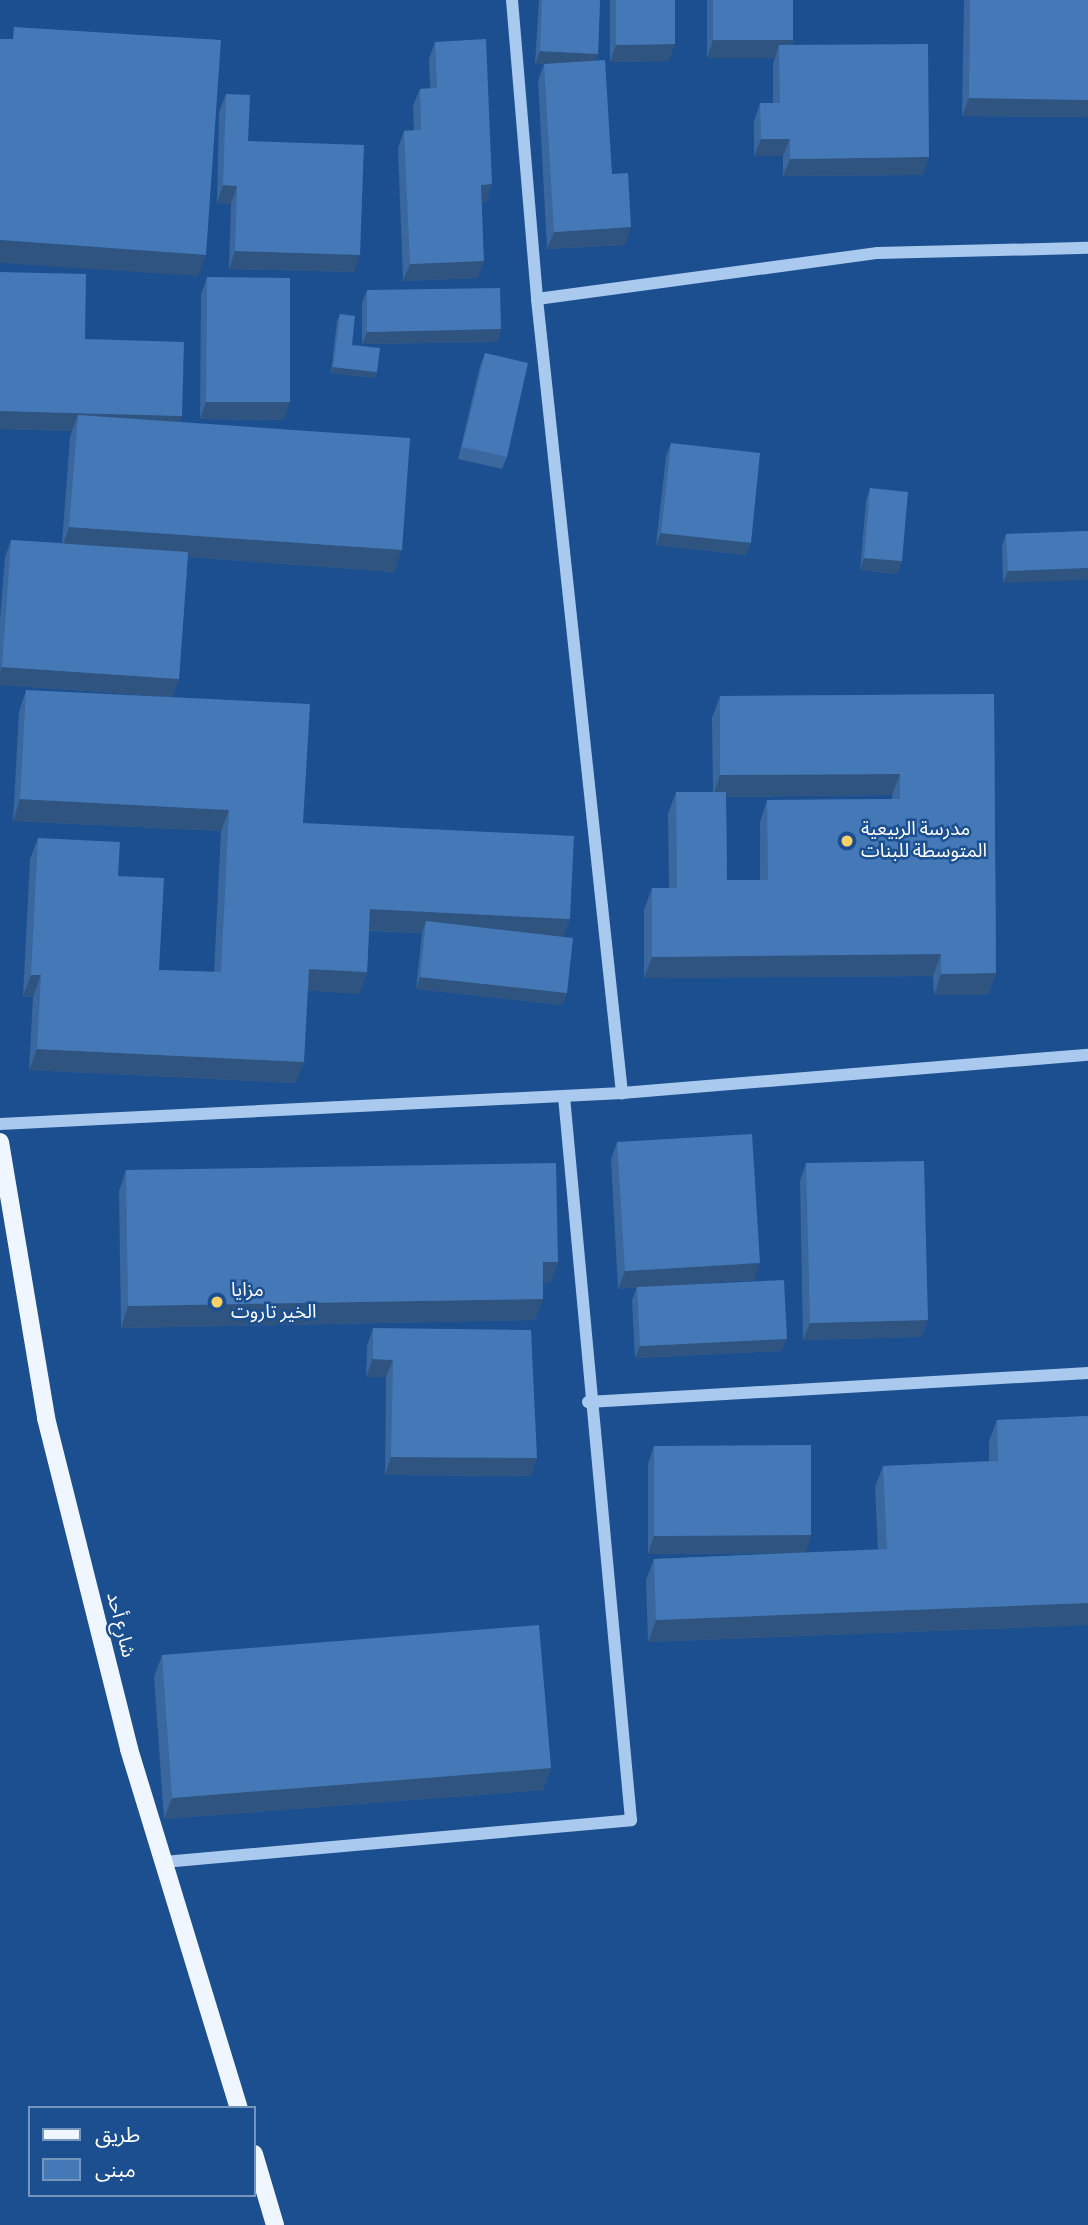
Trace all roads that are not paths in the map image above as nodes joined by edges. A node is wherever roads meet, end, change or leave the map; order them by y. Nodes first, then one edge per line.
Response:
1 (512, 0) edge
2 (1088, 248) edge
3 (537, 299) junction
4 (1088, 1055) edge
5 (622, 1093) junction
6 (564, 1096) junction
7 (0, 1124) edge
8 (0, 1142) edge
9 (1088, 1373) edge
10 (588, 1402) junction
11 (164, 1862) junction
12 (238, 2106) edge
13 (256, 2161) edge
14 (275, 2225) edge

1 - 3 street
2 - 3 street
3 - 5 street
4 - 5 street
5 - 6 street
6 - 7 street
6 - 10 street
8 - 11 main road, شارع أحد
9 - 10 street
10 - 11 street
11 - 12 main road, شارع أحد
13 - 14 main road

